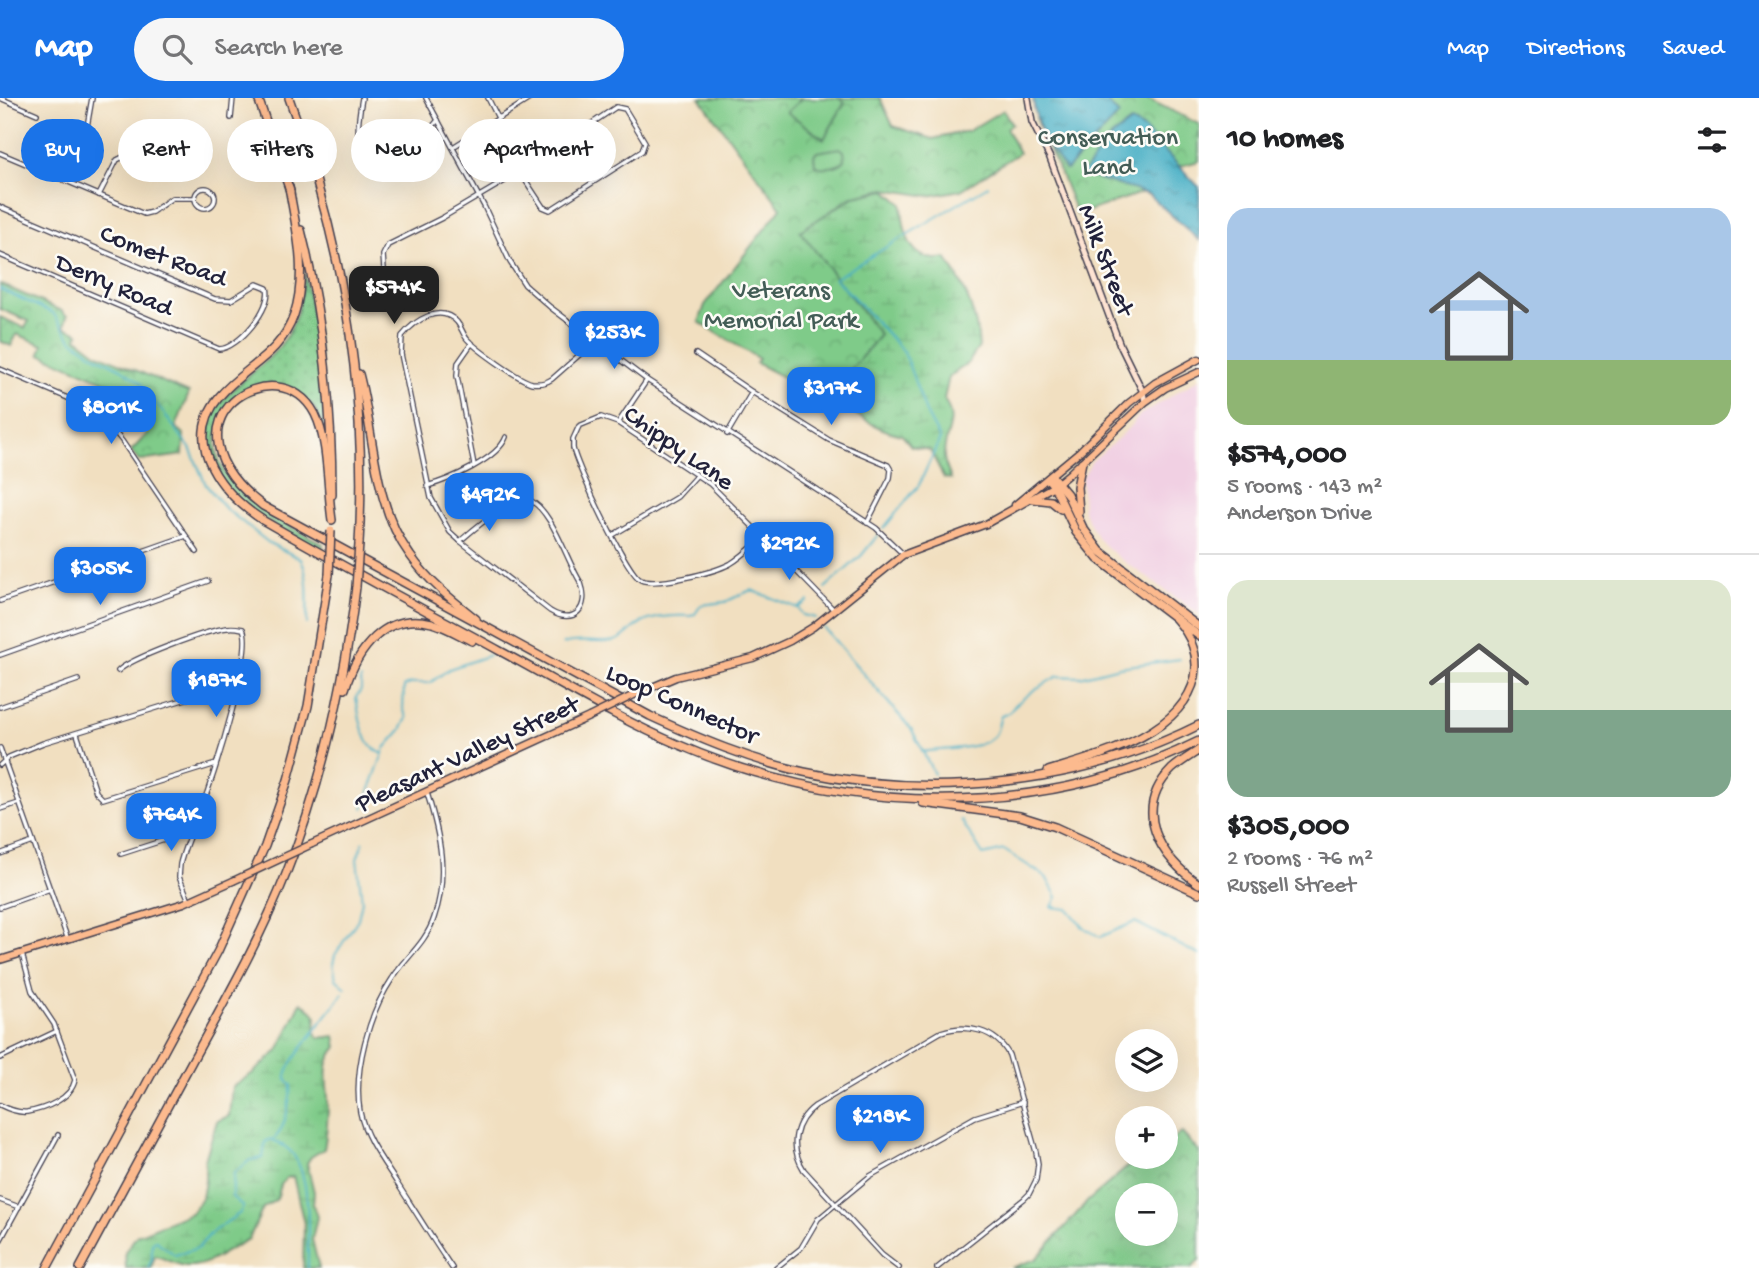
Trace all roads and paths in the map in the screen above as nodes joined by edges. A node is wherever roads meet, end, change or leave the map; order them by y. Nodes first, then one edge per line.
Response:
1 (0, 98) edge
2 (92, 98) edge
3 (233, 98) edge
4 (258, 98) edge
5 (289, 98) edge
6 (362, 98) edge
7 (426, 98) edge
8 (488, 98) edge
9 (531, 98) edge
10 (1028, 98) edge
11 (37, 114) dead end
12 (231, 118) dead end
13 (499, 118) junction
14 (88, 119) edge
15 (359, 119) edge
16 (437, 119) edge
17 (445, 134) edge
18 (452, 147) junction
19 (0, 153) edge
20 (118, 160) edge
21 (520, 172) joint
22 (504, 182) edge
23 (289, 187) junction
24 (99, 195) junction
25 (479, 197) junction
26 (195, 198) junction
27 (0, 207) edge
28 (0, 255) edge
29 (396, 293) dead end
30 (594, 342) junction
31 (471, 343) junction
32 (214, 348) joint
33 (696, 354) dead end
34 (354, 355) junction
35 (1199, 359) edge
36 (0, 369) edge
37 (1199, 372) edge
38 (647, 380) junction
39 (752, 392) junction
40 (1143, 392) junction
41 (1154, 398) junction
42 (1145, 402) junction
43 (618, 423) junction
44 (727, 434) junction
45 (506, 437) dead end
46 (1082, 462) junction
47 (474, 464) junction
48 (696, 475) junction
49 (1053, 481) junction
50 (427, 485) junction
51 (1033, 499) junction
52 (1006, 514) junction
53 (1066, 514) junction
54 (332, 520) junction
55 (867, 523) junction
56 (1082, 526) junction
57 (613, 535) junction
58 (186, 536) junction
59 (763, 537) junction
60 (460, 541) junction
61 (197, 552) dead end
62 (903, 555) junction
63 (208, 581) dead end
64 (0, 601) edge
65 (834, 610) junction
66 (1176, 619) junction
67 (1199, 625) edge
68 (487, 629) junction
69 (1199, 636) edge
70 (0, 655) edge
71 (118, 671) dead end
72 (540, 672) junction
73 (78, 680) dead end
74 (237, 687) junction
75 (0, 707) edge
76 (335, 717) junction
77 (1199, 725) edge
78 (77, 733) junction
79 (1199, 741) edge
80 (0, 748) edge
81 (1199, 750) edge
82 (2, 763) edge
83 (216, 764) junction
84 (1020, 779) junction
85 (426, 791) junction
86 (884, 797) junction
87 (19, 803) junction
88 (0, 809) edge
89 (192, 831) junction
90 (33, 842) junction
91 (0, 854) edge
92 (121, 855) dead end
93 (1199, 884) edge
94 (50, 889) junction
95 (1199, 893) edge
96 (190, 901) junction
97 (0, 907) edge
98 (68, 941) junction
99 (22, 954) junction
100 (0, 960) edge
101 (57, 1031) junction
102 (0, 1058) edge
103 (1023, 1102) junction
104 (0, 1105) edge
105 (58, 1135) dead end
106 (0, 1200) edge
107 (835, 1204) junction
108 (19, 1207) junction
109 (0, 1241) edge
110 (47, 1268) edge
111 (80, 1268) edge
112 (452, 1268) edge
113 (776, 1268) edge
114 (899, 1268) edge
115 (937, 1268) edge

1 - 11 street
2 - 14 street
3 - 12 street
4 - 23 highway
5 - 34 highway
6 - 15 street
7 - 16 street
8 - 13 street
9 - 13 street
10 - 40 street, Milk Street
13 - 18 street
17 - 18 street
18 - 25 street
19 - 24 street
20 - 24 street
21 - 21 street
22 - 25 street
23 - 54 highway
23 - 72 highway
24 - 26 street
25 - 29 street
25 - 30 street
26 - 26 street
27 - 32 street, Comet Road
28 - 32 street, Derry Road
30 - 31 street
30 - 38 street
31 - 47 street
31 - 50 street
33 - 39 street
34 - 68 highway
34 - 76 highway, bridge
35 - 40 main road, Pleasant Valley Street
36 - 58 street
37 - 41 main road, Pleasant Valley Street
38 - 43 street
38 - 44 street
39 - 44 street
39 - 55 street
40 - 41 street
40 - 42 street, Milk Street
40 - 49 main road, Pleasant Valley Street
41 - 42 main road, Pleasant Valley Street
42 - 46 main road, Pleasant Valley Street
43 - 48 street, Chippy Lane
43 - 57 street, Chippy Lane
44 - 55 street
45 - 47 street
46 - 49 main road, Pleasant Valley Street
46 - 56 highway
47 - 50 street
48 - 57 street
48 - 59 street, Chippy Lane
49 - 51 main road, Pleasant Valley Street
49 - 52 main road, Pleasant Valley Street
49 - 53 highway
49 - 56 highway
50 - 60 street
51 - 52 main road, Pleasant Valley Street
51 - 53 highway
52 - 62 main road, Pleasant Valley Street
53 - 66 highway
54 - 68 highway
54 - 110 highway, bridge
55 - 62 street
56 - 67 highway
57 - 59 street, Chippy Lane
58 - 61 street
58 - 64 street
59 - 65 street, Chippy Lane
60 - 60 street
62 - 65 main road, Pleasant Valley Street
63 - 70 street
65 - 85 main road, Pleasant Valley Street, bridge
66 - 69 highway
66 - 84 highway
68 - 84 highway, Loop Connector
71 - 74 street
72 - 76 highway
72 - 86 highway, Loop Connector
73 - 75 street
74 - 78 street
74 - 83 street
76 - 111 highway
77 - 84 highway, Loop Connector
78 - 82 street
78 - 83 street
79 - 86 highway, Loop Connector
80 - 82 street
81 - 93 highway
82 - 87 street
83 - 89 street
85 - 96 main road, Pleasant Valley Street, bridge
85 - 112 street
86 - 95 highway
87 - 88 street
87 - 90 street
89 - 92 street
89 - 96 street
90 - 91 street
90 - 94 street
94 - 97 street
94 - 98 street
96 - 98 main road, Pleasant Valley Street
98 - 99 main road, Pleasant Valley Street
99 - 100 main road, Pleasant Valley Street
99 - 101 street
101 - 102 street
101 - 104 street
103 - 107 street
103 - 107 street
103 - 115 street
105 - 108 street
106 - 108 street
107 - 113 street
107 - 114 street
108 - 109 street

